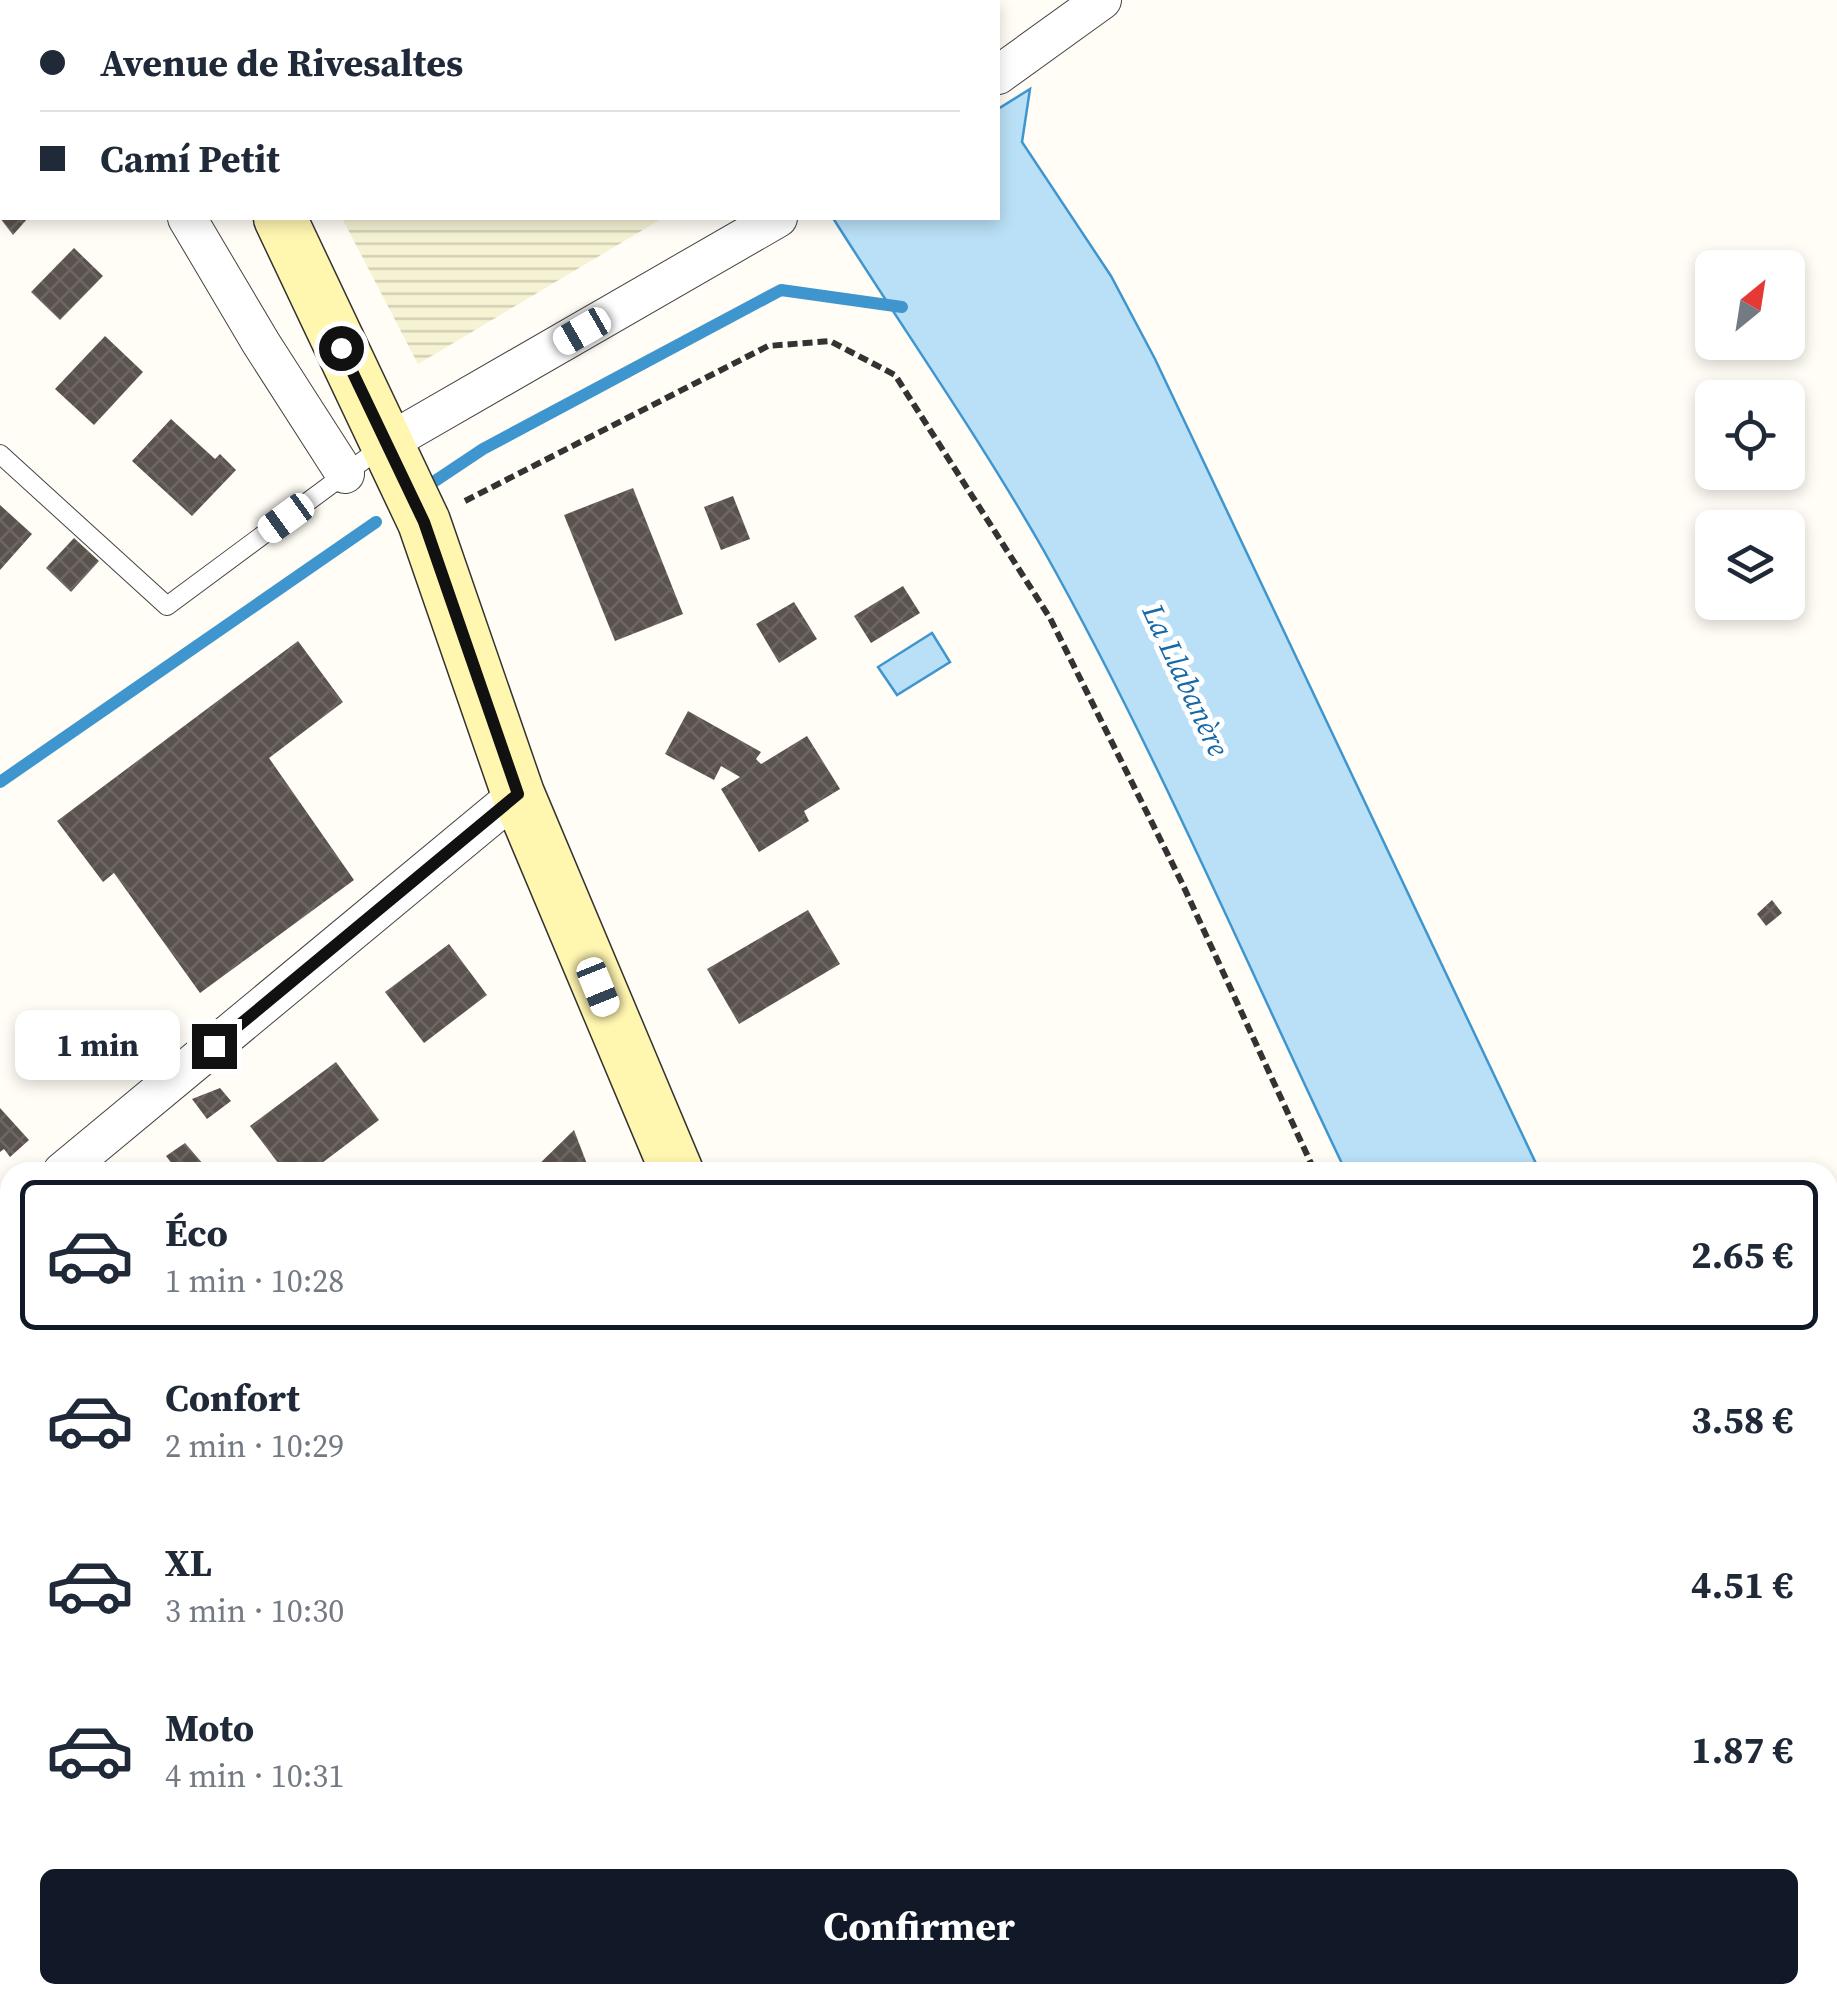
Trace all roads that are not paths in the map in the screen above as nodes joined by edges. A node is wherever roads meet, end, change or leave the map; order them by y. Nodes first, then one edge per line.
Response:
1 (1102, 0) edge
2 (1000, 74) edge
3 (189, 220) edge
4 (281, 220) edge
5 (775, 220) edge
6 (0, 454) edge
7 (365, 459) junction
8 (518, 794) junction
9 (74, 1162) edge
10 (673, 1162) edge

1 - 2 street
3 - 7 street
4 - 7 main road
5 - 7 street
6 - 7 lane
7 - 8 main road
8 - 9 street
8 - 10 main road

